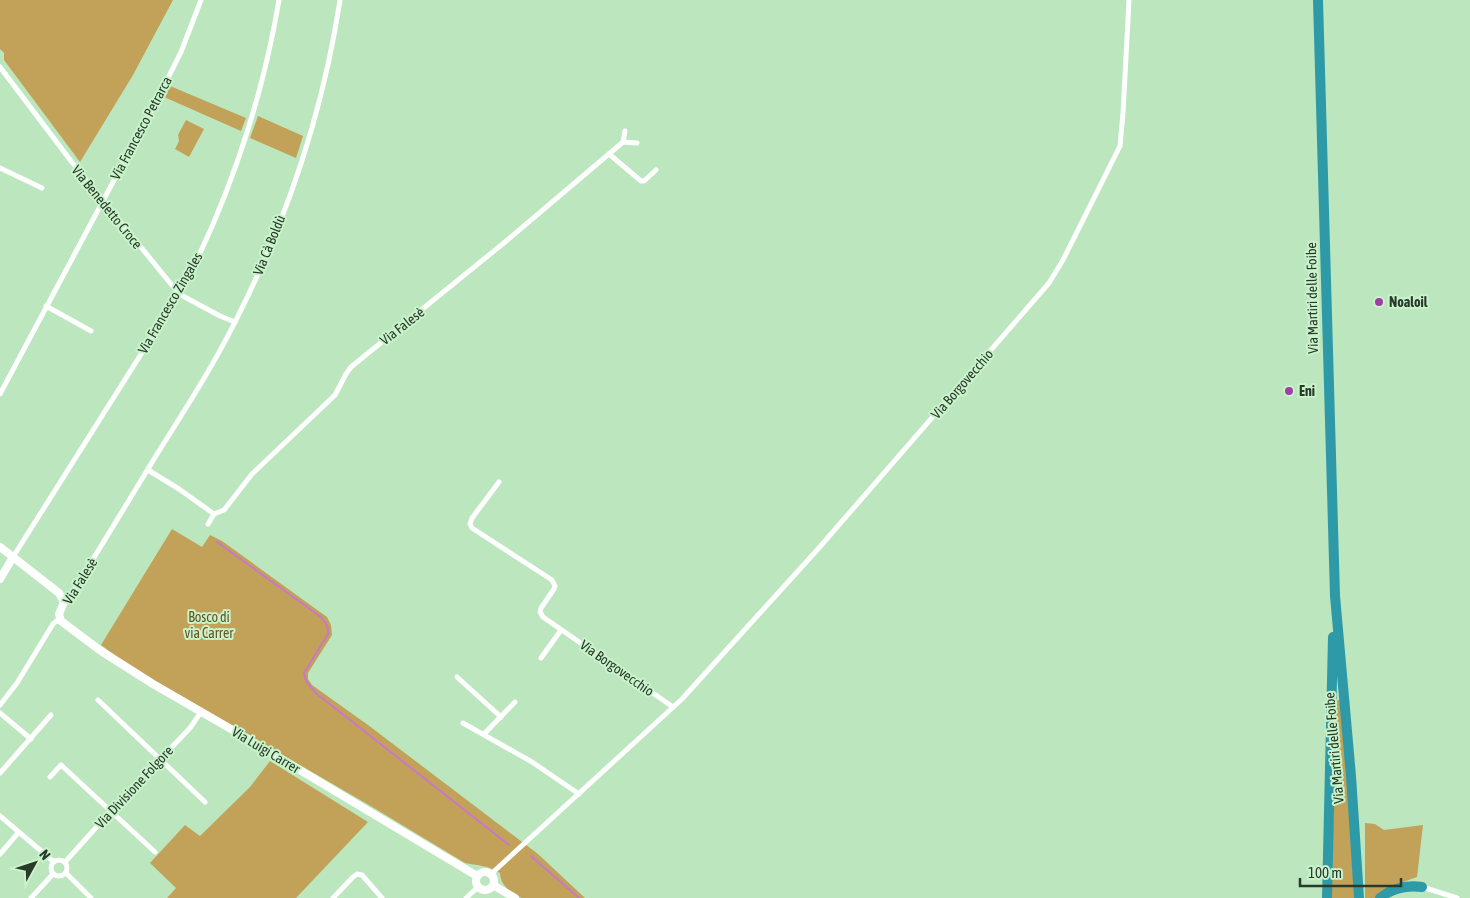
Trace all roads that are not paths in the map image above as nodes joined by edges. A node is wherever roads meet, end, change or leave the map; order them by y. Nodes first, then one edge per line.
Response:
1 (201, 0) edge
2 (279, 0) edge
3 (340, 0) edge
4 (1129, 0) edge
5 (1318, 0) edge
6 (0, 67) edge
7 (625, 131) dead end
8 (623, 142) junction
9 (637, 143) dead end
10 (609, 154) junction
11 (0, 168) edge
12 (656, 170) dead end
13 (42, 188) dead end
14 (102, 201) junction
15 (179, 294) junction
16 (46, 306) junction
17 (235, 322) junction
18 (91, 331) dead end
19 (0, 394) edge
20 (148, 470) junction
21 (499, 482) dead end
22 (214, 514) junction
23 (208, 524) dead end
24 (0, 547) edge
25 (13, 557) junction
26 (0, 579) edge
27 (1335, 596) junction
28 (64, 602) junction
29 (60, 618) junction
30 (561, 630) junction
31 (541, 658) dead end
32 (456, 677) dead end
33 (98, 700) dead end
34 (515, 702) dead end
35 (0, 705) edge
36 (673, 707) junction
37 (0, 712) edge
38 (201, 712) junction
39 (52, 715) dead end
40 (502, 716) junction
41 (463, 723) dead end
42 (484, 734) junction
43 (31, 739) junction
44 (160, 759) junction
45 (0, 773) edge
46 (50, 777) dead end
47 (579, 794) junction
48 (204, 802) dead end
49 (111, 811) junction
50 (0, 816) edge
51 (18, 833) junction
52 (155, 852) dead end
53 (0, 854) edge
54 (54, 862) junction
55 (65, 862) junction
56 (66, 873) junction
57 (54, 874) junction
58 (491, 874) junction
59 (477, 876) junction
60 (493, 885) junction
61 (478, 887) junction
62 (1422, 887) joint
63 (31, 898) edge
64 (91, 898) edge
65 (333, 898) edge
66 (382, 898) edge
67 (466, 898) edge
68 (515, 898) edge
69 (1327, 898) edge
70 (1359, 898) edge
71 (1380, 898) edge
72 (1457, 898) edge

1 - 14 street, Via Francesco Petrarca
2 - 15 street, Via Francesco Zingales
3 - 17 street, Via Cà Boldù
4 - 36 street, Via Borgovecchio
5 - 27 highway, Via Martiri delle Foibe
6 - 14 street, Via Benedetto Croce
7 - 8 street
8 - 9 street
8 - 10 street, Via Falesè
10 - 12 street
10 - 22 street, Via Falesè
11 - 13 street
14 - 15 street, Via Benedetto Croce
14 - 16 street, Via Francesco Petrarca
15 - 17 street, Via Benedetto Croce
15 - 25 street, Via Francesco Zingales
16 - 18 street
16 - 19 street, Via Francesco Petrarca
17 - 20 street, Via Cà Boldù
20 - 22 street
20 - 28 street, Via Falesè
21 - 30 street, Via Borgovecchio
22 - 23 street, Via Falesè
24 - 25 street
25 - 26 street, Via Francesco Zingales
25 - 28 street
27 - 69 highway, Via Martiri delle Foibe
27 - 70 highway, Via Martiri delle Foibe
28 - 29 street, Via Falesè
29 - 35 street, Via Falesè
29 - 38 street, Via Luigi Carrer
30 - 31 street
30 - 36 street, Via Borgovecchio
32 - 40 street
33 - 44 street
34 - 40 street
36 - 47 street, Via Borgovecchio
37 - 43 street
38 - 44 street, Via Divisione Folgore
38 - 59 street, Via Luigi Carrer
39 - 43 street
40 - 42 street
41 - 42 street
42 - 47 street
43 - 45 street
44 - 48 street
44 - 49 street, Via Divisione Folgore
46 - 49 street
47 - 58 street, Via Borgovecchio
49 - 52 street
49 - 55 street, Via Divisione Folgore
50 - 51 street
51 - 53 street
51 - 54 street
54 - 55 street
54 - 57 street
55 - 56 street
56 - 57 street
56 - 64 street
57 - 63 street
58 - 59 street
58 - 60 street
59 - 61 street
60 - 61 street
60 - 68 street
61 - 67 street
62 - 71 highway
62 - 72 street
65 - 66 street

